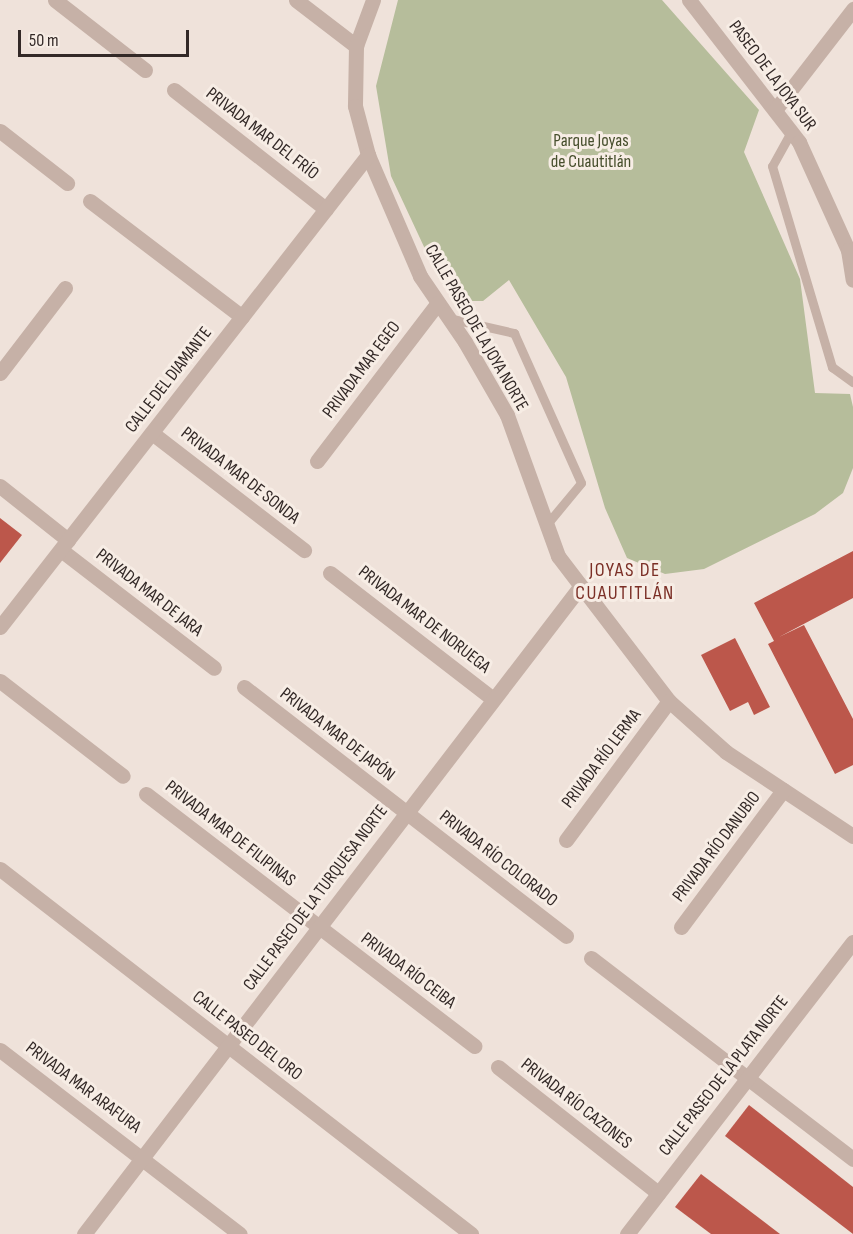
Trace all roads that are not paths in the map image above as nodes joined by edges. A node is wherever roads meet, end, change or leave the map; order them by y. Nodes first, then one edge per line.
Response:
1 (55, 0) edge
2 (296, 0) edge
3 (373, 0) edge
4 (689, 0) edge
5 (853, 9) edge
6 (356, 46) junction
7 (145, 70) dead end
8 (174, 90) dead end
9 (775, 110) junction
10 (0, 131) edge
11 (791, 132) junction
12 (368, 156) junction
13 (67, 183) dead end
14 (90, 201) dead end
15 (326, 209) junction
16 (850, 246) edge
17 (853, 280) edge
18 (65, 288) dead end
19 (438, 303) junction
20 (242, 316) junction
21 (448, 318) junction
22 (0, 374) edge
23 (853, 382) edge
24 (152, 433) junction
25 (317, 461) dead end
26 (0, 486) edge
27 (547, 525) junction
28 (65, 545) junction
29 (304, 550) dead end
30 (330, 573) dead end
31 (579, 587) junction
32 (0, 627) edge
33 (214, 668) dead end
34 (0, 681) edge
35 (244, 687) dead end
36 (493, 699) junction
37 (669, 701) junction
38 (123, 777) dead end
39 (783, 790) junction
40 (146, 794) dead end
41 (406, 813) junction
42 (853, 836) edge
43 (566, 840) dead end
44 (0, 869) edge
45 (319, 927) junction
46 (681, 927) dead end
47 (566, 936) dead end
48 (853, 942) edge
49 (591, 958) dead end
50 (228, 1045) junction
51 (474, 1046) dead end
52 (0, 1050) edge
53 (498, 1068) dead end
54 (748, 1077) junction
55 (142, 1157) junction
56 (853, 1160) edge
57 (658, 1193) junction
58 (84, 1234) edge
59 (240, 1234) edge
60 (471, 1234) edge
61 (627, 1234) edge

1 - 7 street
2 - 6 street
3 - 6 street, CALLE PASEO DE LA JOYA NORTE
4 - 9 street, PASEO DE LA JOYA SUR
5 - 9 street
6 - 12 street, CALLE PASEO DE LA JOYA NORTE
8 - 15 street, PRIVADA MAR DEL FRÍO
9 - 11 street, PASEO DE LA JOYA SUR
10 - 13 street
11 - 16 street, PASEO DE LA JOYA SUR
11 - 23 lane
12 - 15 street, CALLE DEL DIAMANTE
12 - 19 street, CALLE PASEO DE LA JOYA NORTE
14 - 20 street
15 - 20 street, CALLE DEL DIAMANTE
16 - 17 street, PASEO DE LA JOYA SUR
18 - 22 street
19 - 21 street, CALLE PASEO DE LA JOYA NORTE
19 - 25 street, PRIVADA MAR EGEO
20 - 24 street, CALLE DEL DIAMANTE
21 - 27 street, CALLE PASEO DE LA JOYA NORTE
21 - 27 lane
24 - 28 street, CALLE DEL DIAMANTE
24 - 29 street, PRIVADA MAR DE SONDA
26 - 28 street, PRIVADA MAR DE JARA
27 - 31 street, CALLE PASEO DE LA JOYA NORTE
28 - 32 street, CALLE DEL DIAMANTE
28 - 33 street, PRIVADA MAR DE JARA
30 - 36 street, PRIVADA MAR DE NORUEGA
31 - 36 street, CALLE PASEO DE LA TURQUESA NORTE
31 - 37 street, CALLE PASEO DE LA JOYA NORTE
34 - 38 street
35 - 41 street, PRIVADA MAR DE JAPÓN
36 - 41 street, CALLE PASEO DE LA TURQUESA NORTE
37 - 39 street, CALLE PASEO DE LA JOYA NORTE
37 - 43 street, PRIVADA RÍO LERMA
39 - 42 street, CALLE PASEO DE LA JOYA NORTE
39 - 46 street, PRIVADA RÍO DANUBIO
40 - 45 street, PRIVADA MAR DE FILIPINAS
41 - 45 street, CALLE PASEO DE LA TURQUESA NORTE
41 - 47 street, PRIVADA RÍO COLORADO
44 - 50 street, CALLE PASEO DEL ORO
45 - 50 street, CALLE PASEO DE LA TURQUESA NORTE
45 - 51 street, PRIVADA RÍO CEIBA
48 - 54 street, CALLE PASEO DE LA PLATA NORTE
49 - 54 street
50 - 55 street, CALLE PASEO DE LA TURQUESA NORTE
50 - 60 street, CALLE PASEO DEL ORO
52 - 55 street, PRIVADA MAR ARAFURA
53 - 57 street, PRIVADA RÍO CAZONES
54 - 56 street
54 - 57 street, CALLE PASEO DE LA PLATA NORTE
55 - 58 street, CALLE PASEO DE LA TURQUESA NORTE
55 - 59 street, PRIVADA MAR ARAFURA
57 - 61 street, CALLE PASEO DE LA PLATA NORTE

